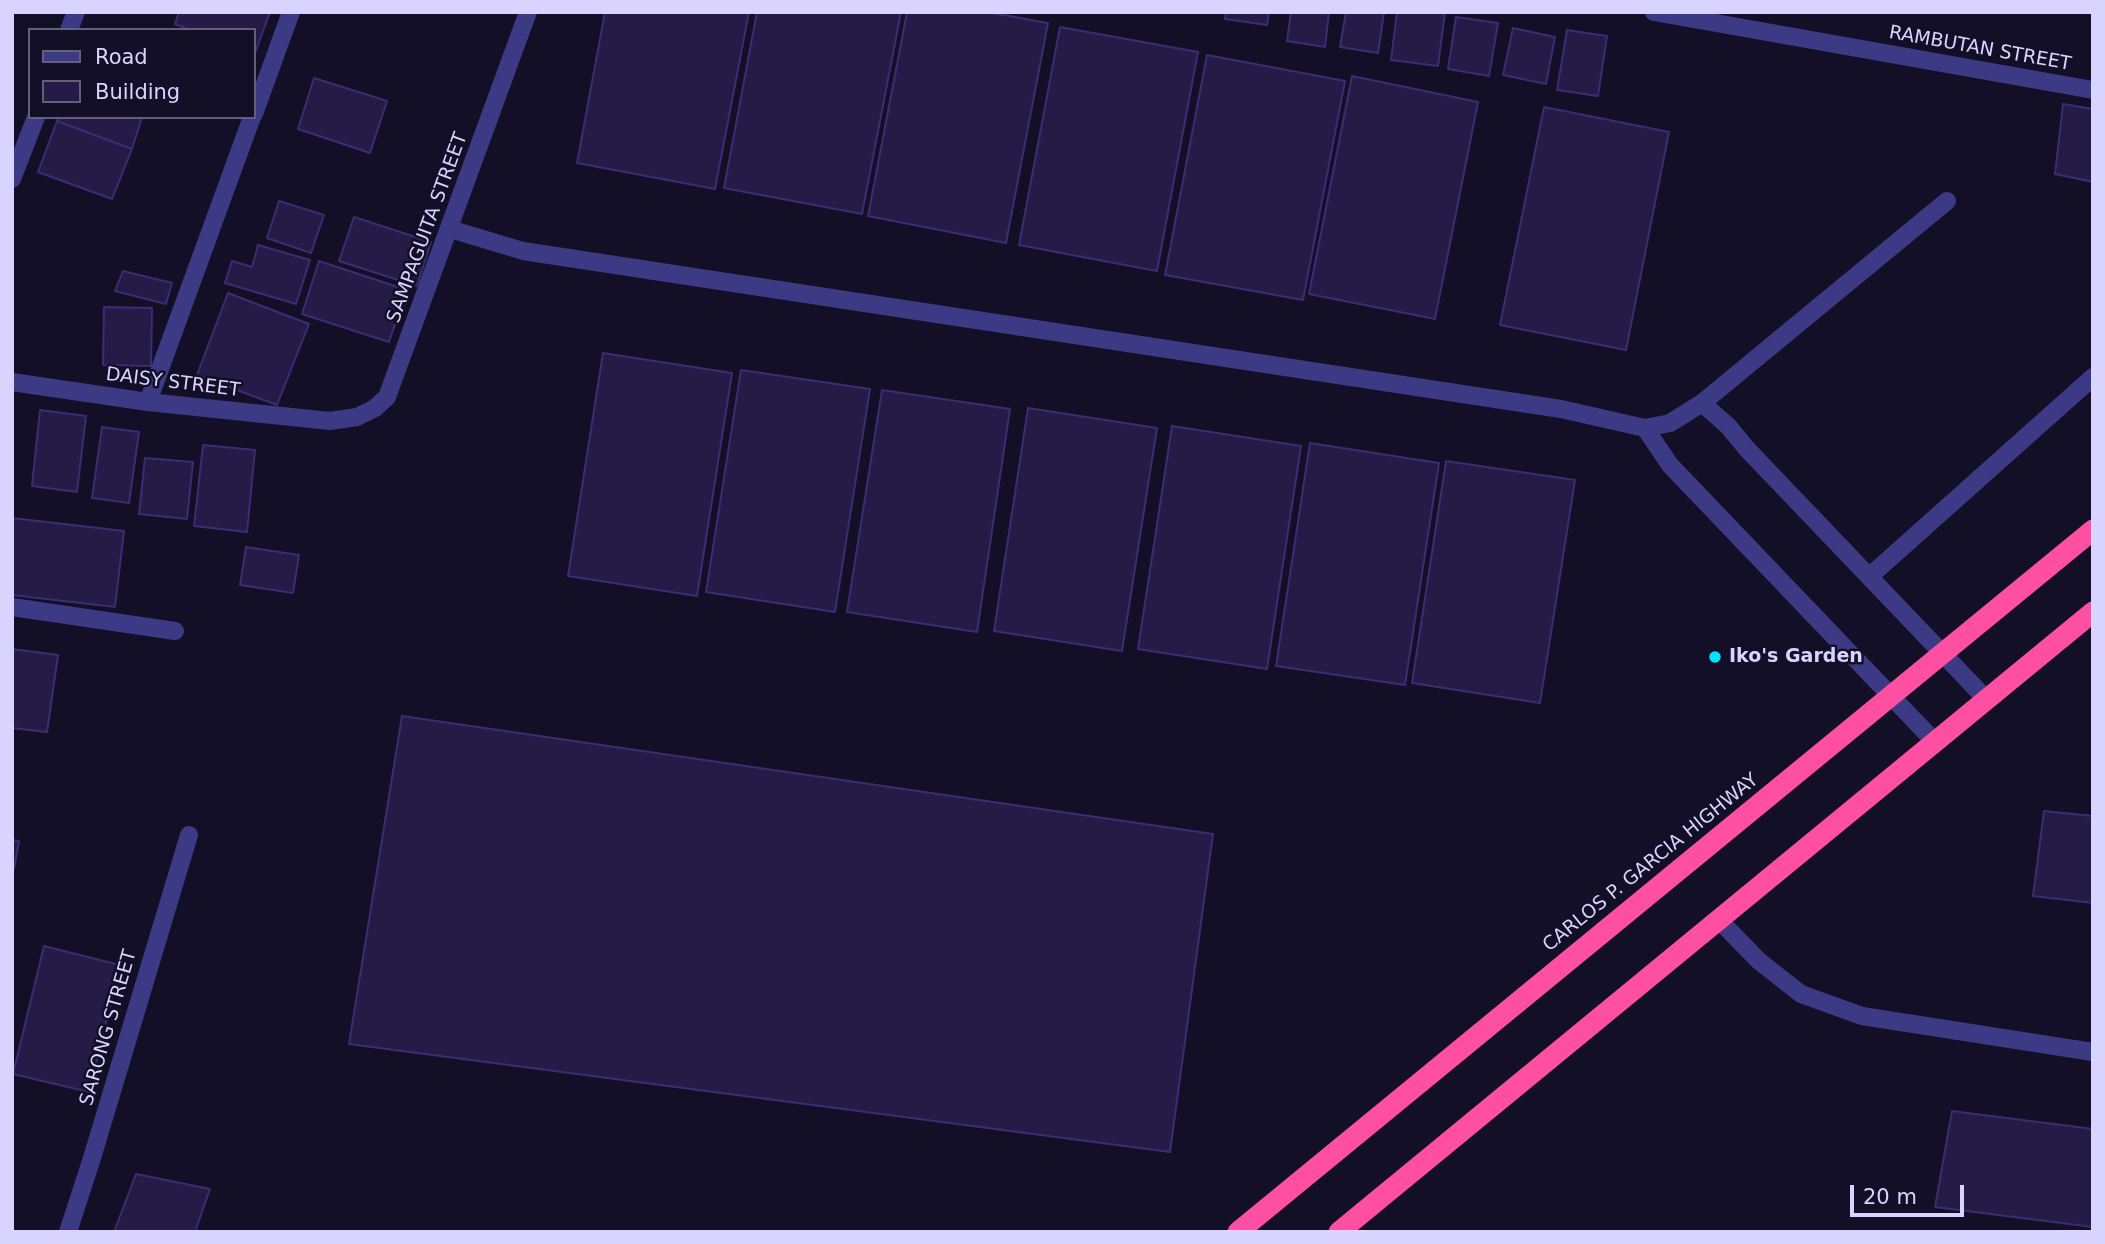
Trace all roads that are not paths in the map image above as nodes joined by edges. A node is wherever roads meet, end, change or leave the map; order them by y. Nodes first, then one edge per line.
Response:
1 (291, 12) edge
2 (528, 12) edge
3 (1654, 12) edge
4 (2093, 90) edge
5 (256, 107) edge
6 (35, 119) edge
7 (252, 119) edge
8 (12, 179) edge
9 (1947, 201) dead end
10 (450, 229) junction
11 (2093, 377) edge
12 (12, 382) edge
13 (148, 402) junction
14 (1702, 403) junction
15 (330, 421) joint
16 (1645, 428) junction
17 (2093, 530) edge
18 (1870, 576) junction
19 (12, 607) edge
20 (2093, 612) edge
21 (174, 631) dead end
22 (1943, 653) junction
23 (1891, 695) junction
24 (1987, 700) junction
25 (1935, 742) junction
26 (189, 835) dead end
27 (1719, 920) junction
28 (2093, 1052) edge
29 (68, 1232) edge
30 (1238, 1232) edge
31 (1339, 1232) edge

1 - 5 street
2 - 10 street, SAMPAGUITA STREET
3 - 4 street, RAMBUTAN STREET
6 - 8 street
7 - 13 street
9 - 14 street
10 - 15 street, SAMPAGUITA STREET
10 - 16 street
11 - 18 street
12 - 13 street, DAISY STREET
13 - 15 street, DAISY STREET
14 - 16 street
14 - 18 street
16 - 23 street
17 - 22 highway, CARLOS P. GARCIA HIGHWAY
18 - 22 street
19 - 21 street
20 - 24 highway
22 - 23 highway, CARLOS P. GARCIA HIGHWAY
22 - 24 street
23 - 25 street
23 - 30 highway, CARLOS P. GARCIA HIGHWAY
24 - 25 highway
25 - 27 highway
26 - 29 street, SARONG STREET
27 - 28 street
27 - 31 highway

